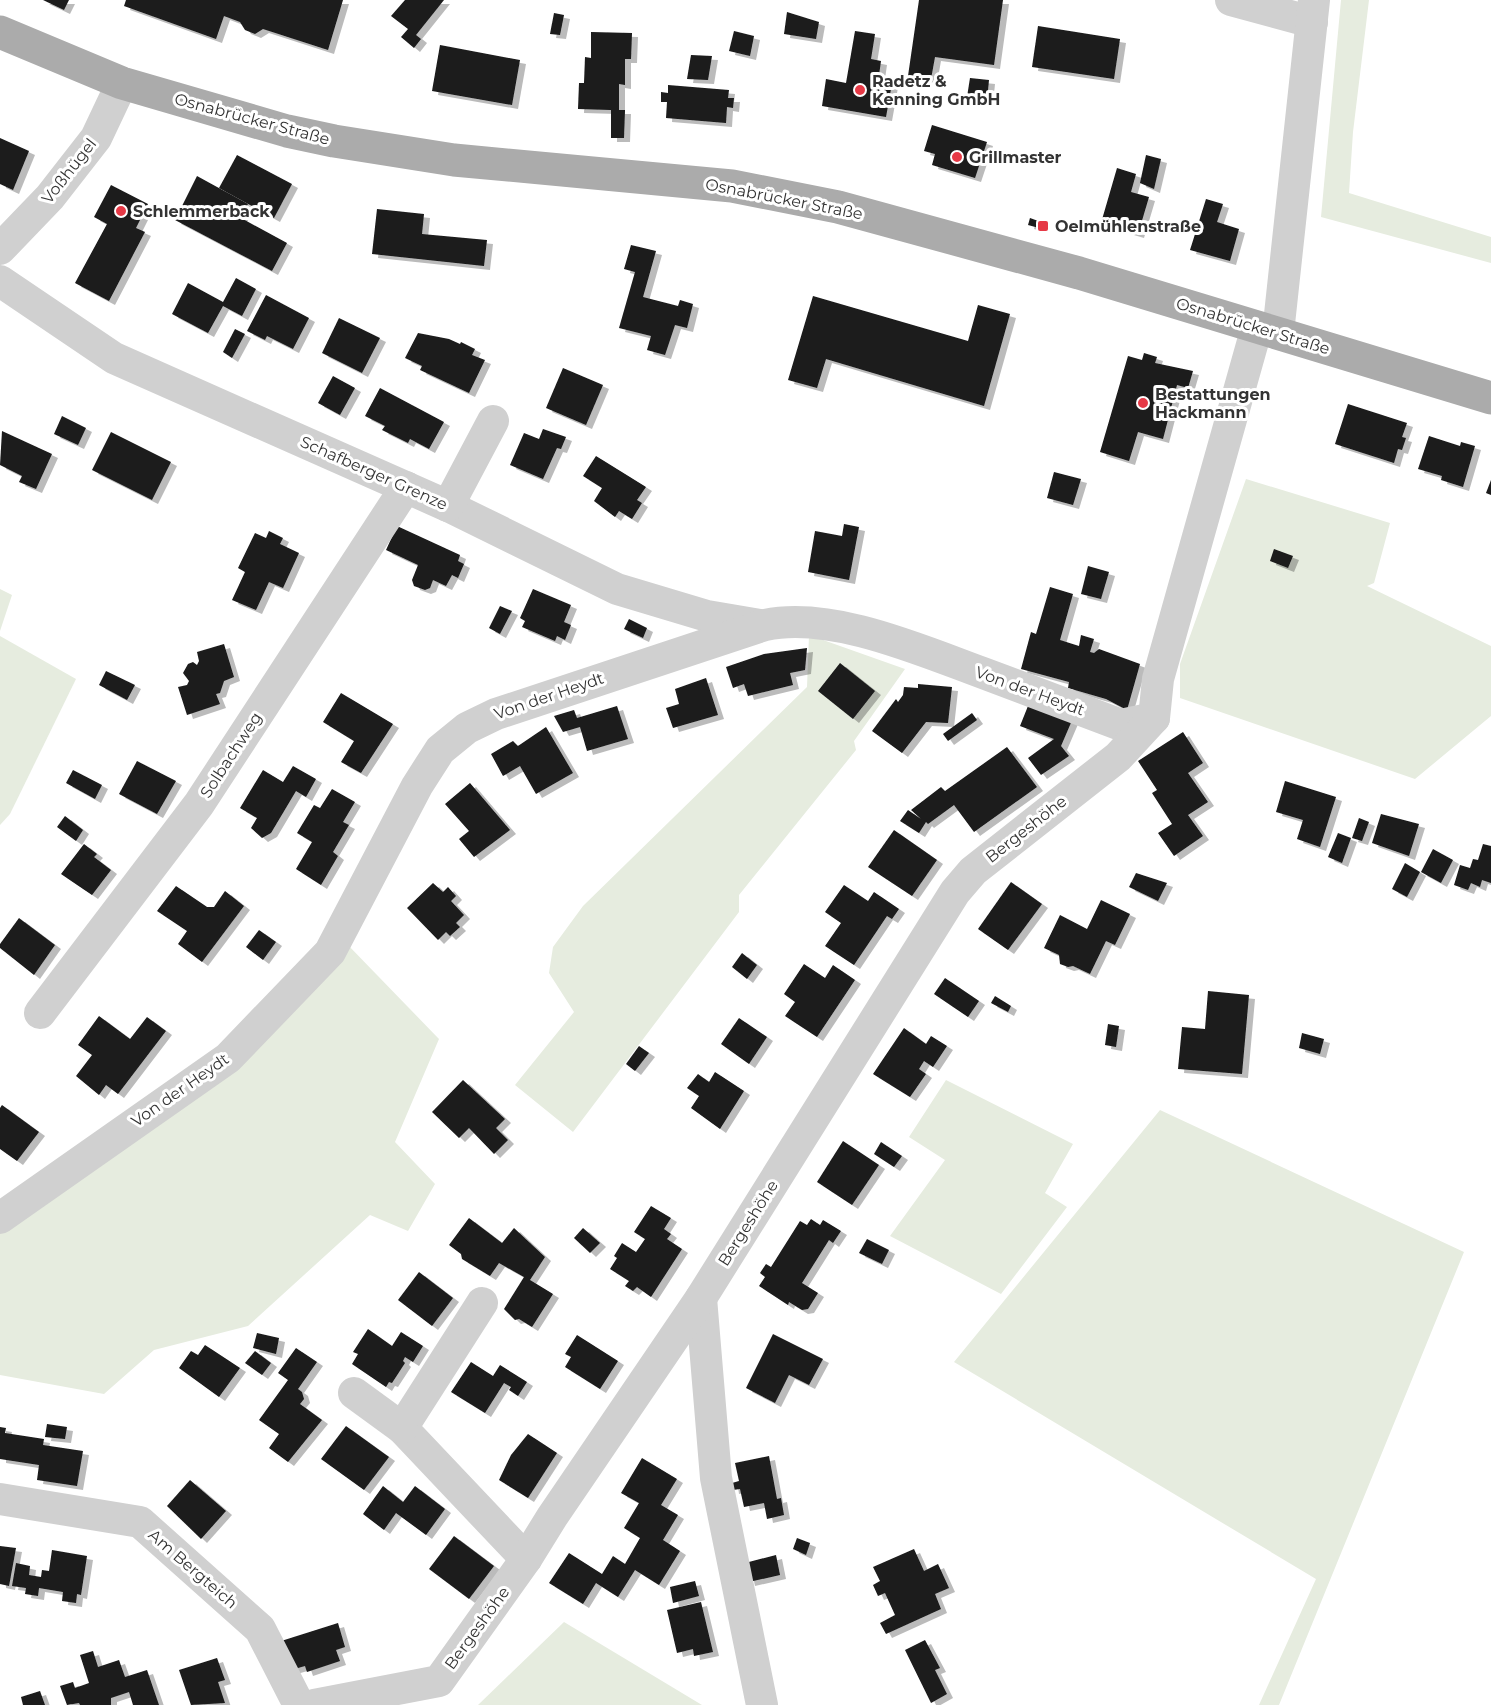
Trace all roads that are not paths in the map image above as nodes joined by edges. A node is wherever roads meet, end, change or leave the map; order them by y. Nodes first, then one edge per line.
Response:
1 (1231, 0) edge
2 (1313, 11) edge
3 (0, 32) edge
4 (122, 83) junction
5 (0, 249) edge
6 (0, 281) edge
7 (1267, 330) junction
8 (1491, 398) edge
9 (493, 421) dead end
10 (406, 487) junction
11 (448, 506) junction
12 (765, 625) junction
13 (1154, 718) junction
14 (40, 1013) dead end
15 (0, 1218) edge
16 (701, 1298) junction
17 (482, 1303) dead end
18 (354, 1393) dead end
19 (402, 1428) junction
20 (0, 1499) edge
21 (526, 1559) junction
22 (299, 1705) edge
23 (314, 1705) edge
24 (762, 1705) edge

1 - 2 street
2 - 7 street
3 - 4 main road, Osnabrücker Straße
4 - 5 street, Voßhügel
4 - 7 main road, Osnabrücker Straße
6 - 10 street, Schafberger Grenze
7 - 8 main road, Osnabrücker Straße
7 - 13 street
9 - 11 street
10 - 11 street, Schafberger Grenze
10 - 14 street, Solbachweg
11 - 12 street, Schafberger Grenze
12 - 13 street, Von der Heydt
12 - 15 street, Von der Heydt
13 - 16 street, Bergeshöhe
16 - 21 street, Bergeshöhe
16 - 24 street
17 - 19 street
18 - 19 street
19 - 21 street
20 - 22 street, Am Bergteich
21 - 23 street, Bergeshöhe

